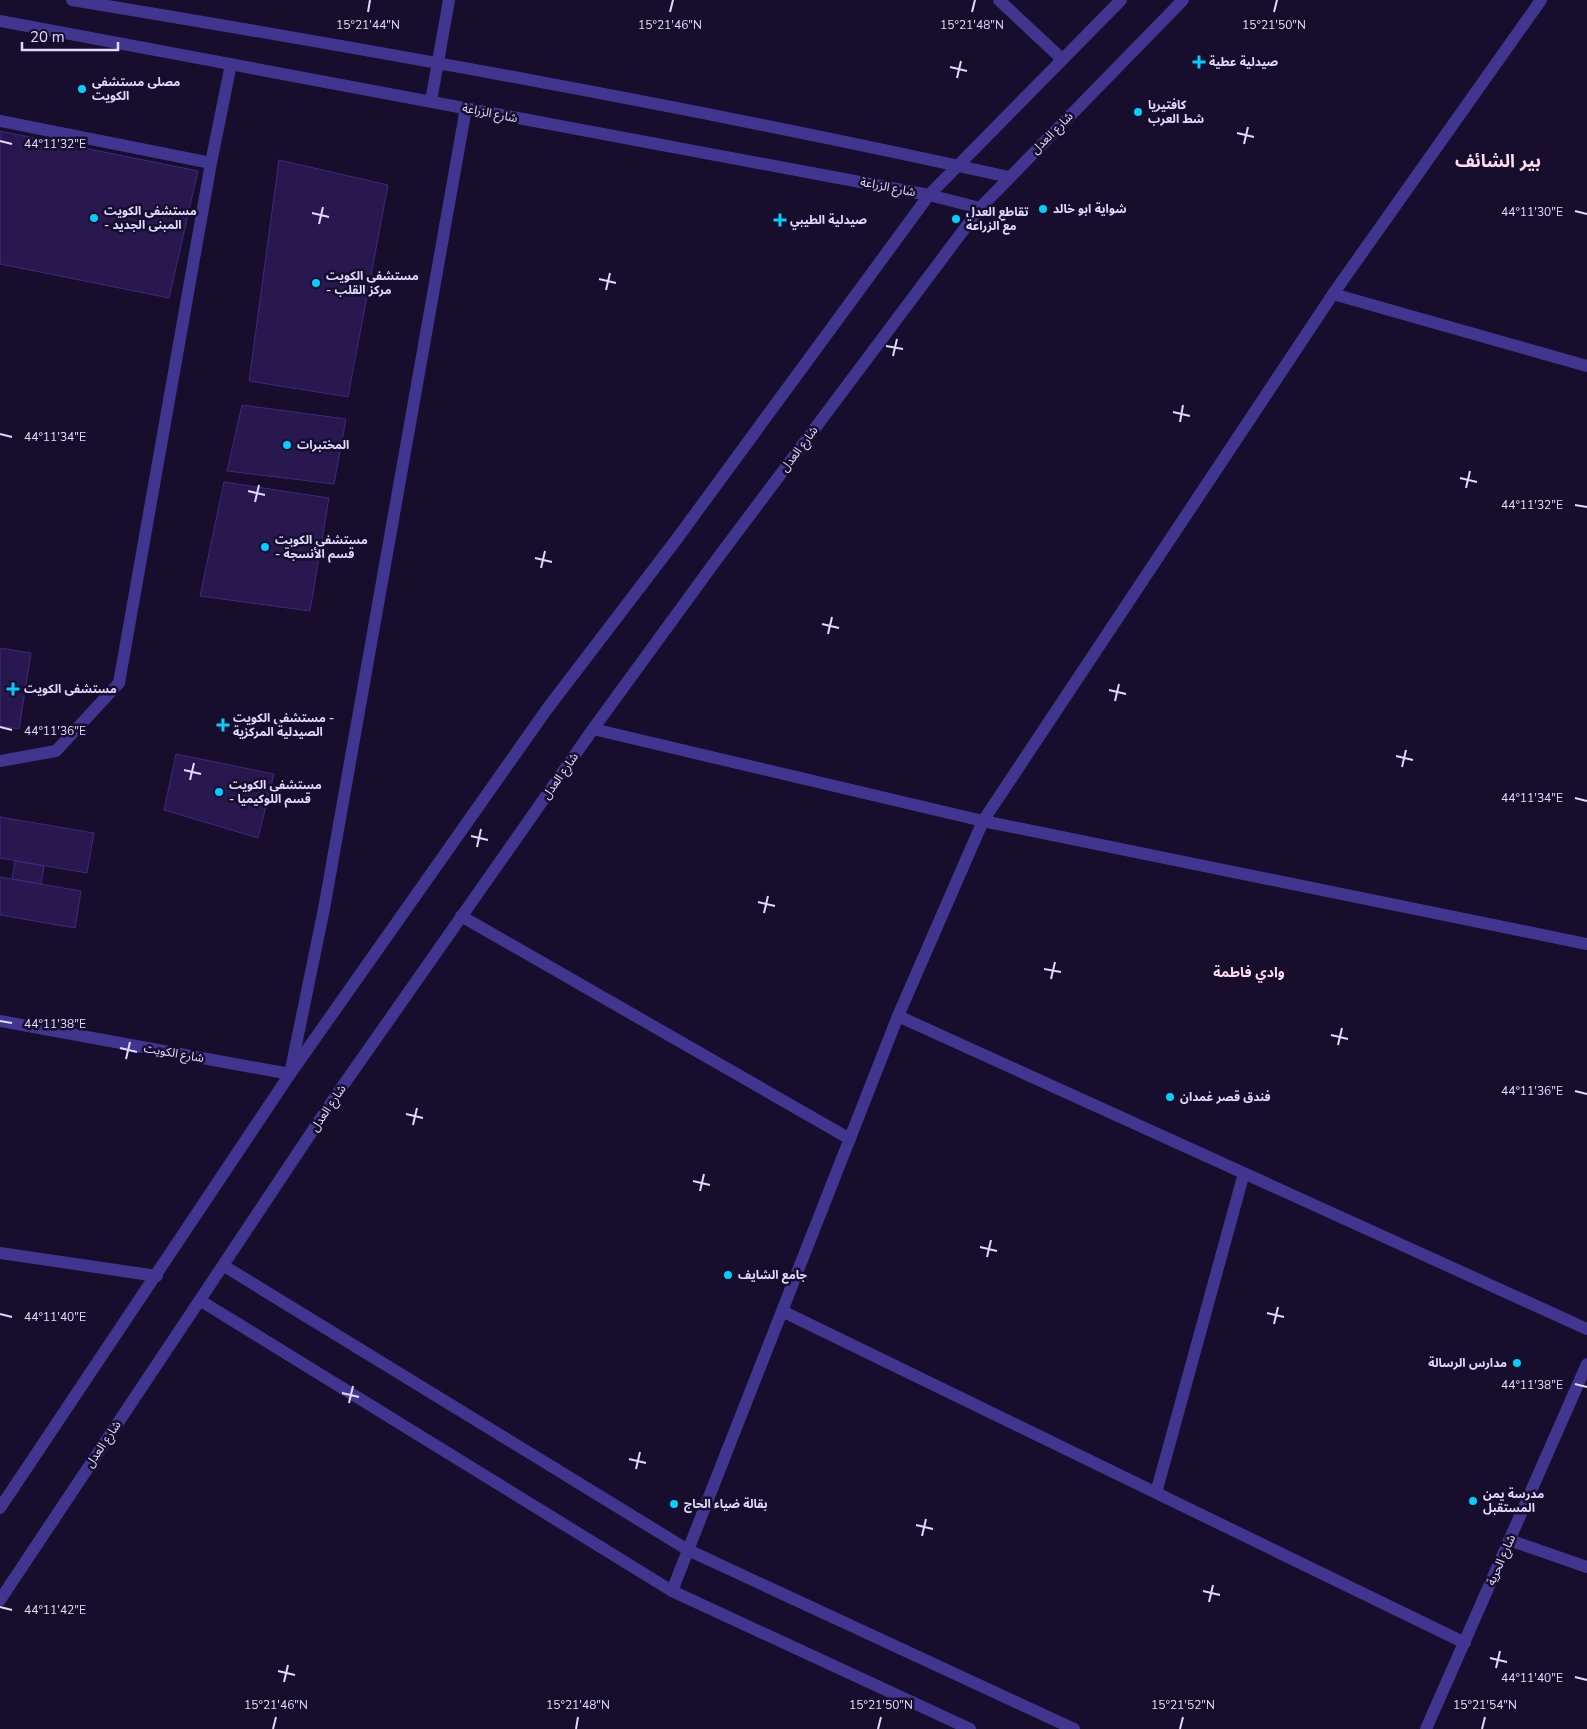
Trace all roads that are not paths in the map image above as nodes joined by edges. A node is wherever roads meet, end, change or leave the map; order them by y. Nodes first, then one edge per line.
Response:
1 (72, 0) edge
2 (449, 0) edge
3 (1000, 0) edge
4 (1122, 0) edge
5 (1183, 0) edge
6 (1541, 0) edge
7 (0, 21) edge
8 (1062, 59) junction
9 (438, 63) junction
10 (230, 64) junction
11 (431, 101) junction
12 (466, 108) junction
13 (0, 121) edge
14 (211, 163) junction
15 (956, 165) junction
16 (1009, 177) junction
17 (929, 195) junction
18 (980, 208) junction
19 (1333, 294) junction
20 (1587, 366) edge
21 (592, 729) junction
22 (0, 761) edge
23 (983, 820) junction
24 (461, 916) junction
25 (1587, 944) edge
26 (898, 1016) junction
27 (0, 1021) edge
28 (290, 1074) junction
29 (850, 1139) junction
30 (1244, 1173) junction
31 (0, 1253) edge
32 (224, 1266) junction
33 (157, 1276) junction
34 (201, 1301) junction
35 (782, 1311) junction
36 (1587, 1329) edge
37 (1587, 1364) edge
38 (5, 1493) edge
39 (1156, 1493) junction
40 (0, 1508) edge
41 (1510, 1540) junction
42 (688, 1550) junction
43 (1587, 1567) edge
44 (672, 1591) junction
45 (0, 1600) edge
46 (1465, 1643) junction
47 (970, 1729) edge
48 (1074, 1729) edge
49 (1426, 1729) edge

1 - 9 street
2 - 9 street
3 - 8 street
4 - 8 street
5 - 16 street, شارع العدل
6 - 19 street
7 - 10 street, شارع الزراعة
8 - 15 street
9 - 11 street
9 - 15 street
10 - 11 street, شارع الزراعة
10 - 14 street
11 - 12 street, شارع الزراعة
12 - 17 street, شارع الزراعة
12 - 28 street
13 - 14 street
14 - 22 street
15 - 16 street
15 - 17 street
16 - 18 street, شارع العدل
17 - 18 street, شارع الزراعة
17 - 28 street
18 - 21 street, شارع العدل
19 - 20 street
19 - 23 street
21 - 23 street
21 - 24 street, شارع العدل
23 - 25 street
23 - 26 street
24 - 29 street
24 - 32 street, شارع العدل
26 - 29 street
26 - 30 street
27 - 28 street, شارع الكويت
28 - 33 street
29 - 35 street
30 - 36 street
30 - 39 street
31 - 33 street
32 - 34 street, شارع العدل
32 - 42 street
33 - 38 street
34 - 44 street
34 - 45 street, شارع العدل
35 - 39 street
35 - 42 street
37 - 41 street, شارع الحرية
38 - 40 street
39 - 46 street
41 - 43 street
41 - 46 street, شارع الحرية
42 - 44 street
42 - 48 street
44 - 47 street
46 - 49 street, شارع الحرية

